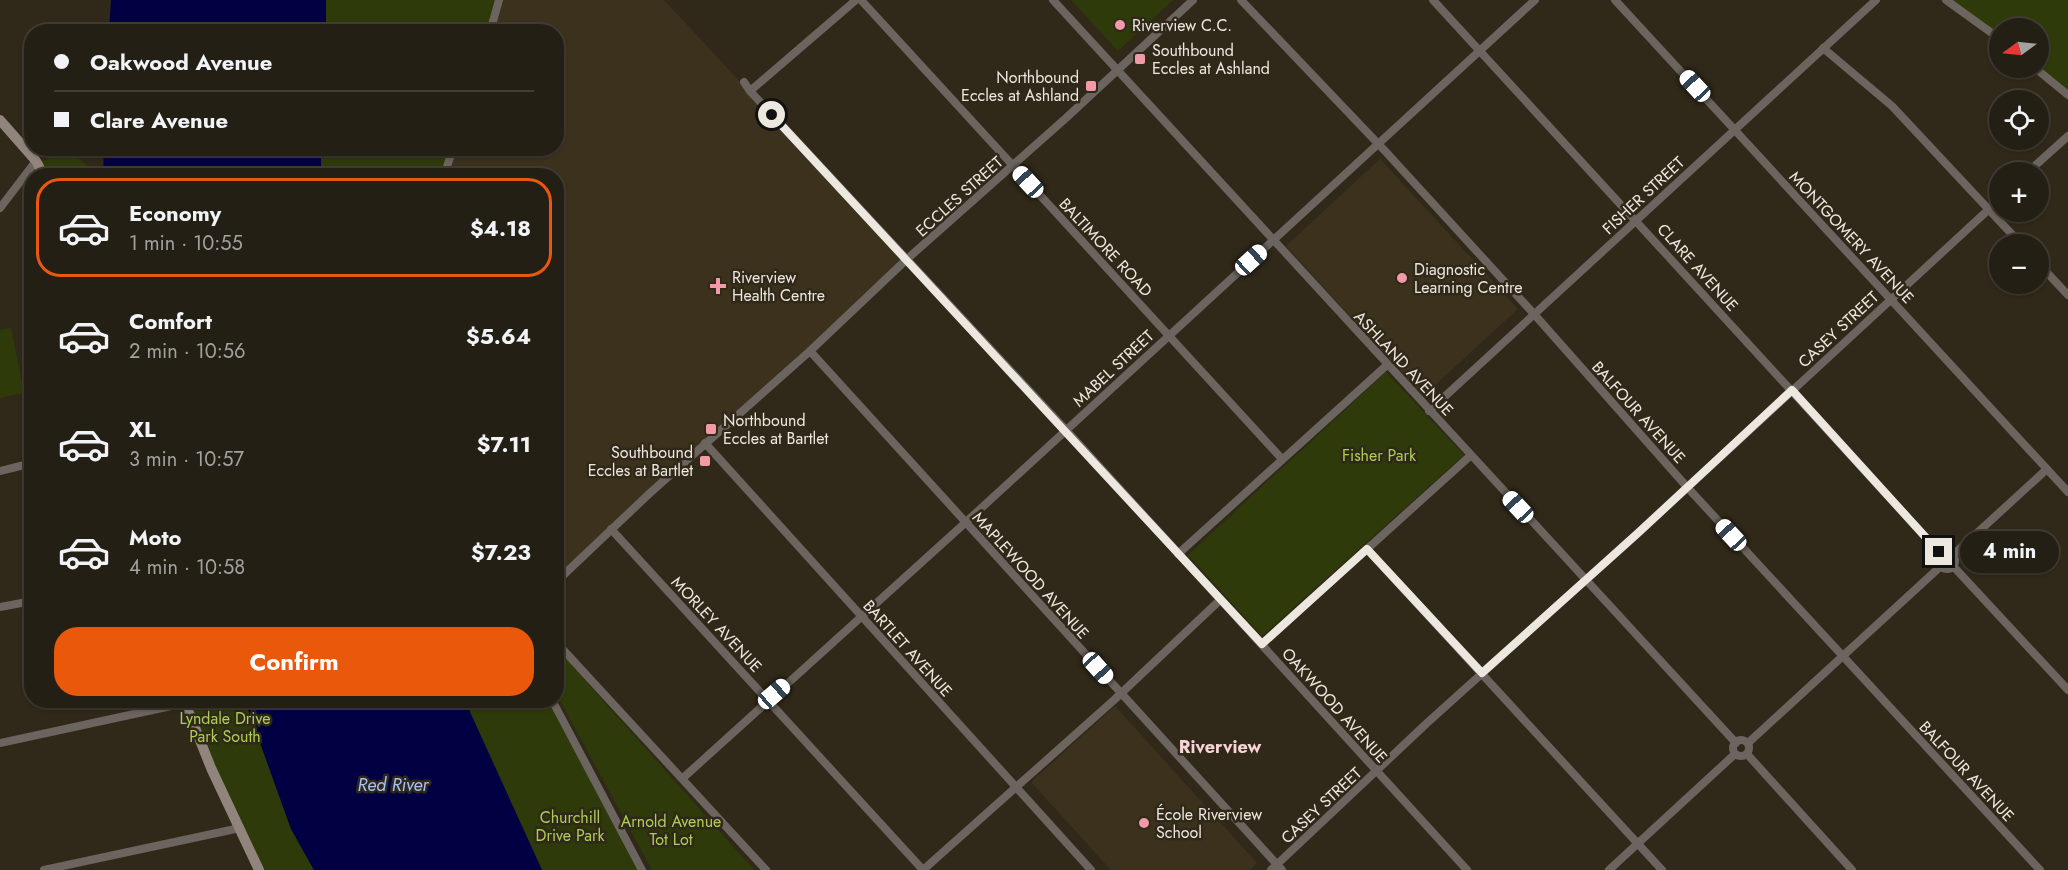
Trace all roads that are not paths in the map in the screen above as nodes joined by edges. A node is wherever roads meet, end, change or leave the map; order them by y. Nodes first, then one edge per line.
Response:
1 (499, 0) edge
2 (856, 0) edge
3 (861, 0) edge
4 (1053, 0) edge
5 (1194, 0) edge
6 (1241, 0) edge
7 (1433, 0) edge
8 (1534, 0) edge
9 (1615, 0) edge
10 (1876, 0) edge
11 (1946, 0) edge
12 (492, 24) edge
13 (1989, 31) edge
14 (1822, 48) junction
15 (1479, 51) junction
16 (1117, 70) junction
17 (2047, 78) edge
18 (744, 82) dead end
19 (750, 91) junction
20 (2068, 95) edge
21 (0, 120) edge
22 (1734, 129) junction
23 (2068, 136) edge
24 (1377, 143) junction
25 (24, 147) edge
26 (32, 156) edge
27 (36, 161) junction
28 (2039, 162) edge
29 (1013, 166) junction
30 (31, 168) edge
31 (40, 168) edge
32 (24, 177) edge
33 (0, 208) edge
34 (1989, 209) joint
35 (1636, 219) junction
36 (2001, 222) edge
37 (2013, 234) edge
38 (1273, 240) junction
39 (906, 260) junction
40 (2049, 275) edge
41 (2068, 295) edge
42 (1890, 299) junction
43 (1534, 314) junction
44 (1168, 335) junction
45 (810, 351) junction
46 (1387, 365) junction
47 (1792, 390) junction
48 (1429, 411) junction
49 (1066, 430) junction
50 (705, 443) junction
51 (1470, 456) junction
52 (1282, 459) junction
53 (24, 466) edge
54 (2047, 469) junction
55 (0, 471) edge
56 (1687, 487) junction
57 (2068, 492) edge
58 (965, 523) junction
59 (611, 529) junction
60 (1367, 549) junction
61 (1178, 554) junction
62 (1942, 555) junction
63 (1953, 555) junction
64 (1941, 566) junction
65 (1953, 567) junction
66 (564, 574) edge
67 (1586, 580) junction
68 (1220, 600) junction
69 (24, 602) edge
70 (0, 607) edge
71 (861, 615) junction
72 (1262, 644) junction
73 (564, 651) edge
74 (1842, 657) junction
75 (1482, 673) junction
76 (2068, 690) edge
77 (1121, 693) junction
78 (769, 700) junction
79 (157, 708) edge
80 (186, 708) edge
81 (556, 708) edge
82 (1736, 742) junction
83 (0, 743) edge
84 (1748, 743) junction
85 (1736, 754) junction
86 (1747, 754) junction
87 (1377, 771) junction
88 (683, 778) junction
89 (1015, 786) junction
90 (240, 828) junction
91 (1637, 843) junction
92 (1277, 868) edge
93 (44, 870) edge
94 (259, 870) edge
95 (642, 870) edge
96 (766, 870) edge
97 (923, 870) edge
98 (1091, 870) edge
99 (1467, 870) edge
100 (1609, 870) edge
101 (1662, 870) edge
102 (1852, 870) edge
103 (2040, 870) edge

1 - 12 street
2 - 19 street
3 - 29 street, BALTIMORE ROAD
4 - 16 street, ASHLAND AVENUE
5 - 16 street, ECCLES STREET
6 - 24 street, BALFOUR AVENUE
7 - 15 street, CLARE AVENUE
8 - 15 street, MABEL STREET
9 - 22 street, MONTGOMERY AVENUE
10 - 14 street, FISHER STREET
11 - 13 street
14 - 22 street, FISHER STREET
14 - 34 street
15 - 24 street, MABEL STREET
15 - 35 street, CLARE AVENUE
16 - 29 street, ECCLES STREET
16 - 38 street, ASHLAND AVENUE
17 - 20 street
18 - 19 street, OAKWOOD AVENUE
19 - 39 street, OAKWOOD AVENUE
21 - 25 street
22 - 35 street, FISHER STREET
22 - 42 street, MONTGOMERY AVENUE
23 - 28 street
24 - 38 street, MABEL STREET
24 - 43 street, BALFOUR AVENUE
26 - 27 street
27 - 30 street
27 - 31 street
29 - 39 street, ECCLES STREET
29 - 44 street, BALTIMORE ROAD
32 - 33 street
34 - 42 street, CASEY STREET
35 - 43 street, FISHER STREET
35 - 47 street, CLARE AVENUE
36 - 37 street
38 - 44 street, MABEL STREET
38 - 46 street, ASHLAND AVENUE
39 - 45 street, ECCLES STREET
39 - 49 street, OAKWOOD AVENUE
40 - 41 street
42 - 47 street, CASEY STREET
42 - 54 street, MONTGOMERY AVENUE
43 - 48 street, FISHER STREET
43 - 56 street, BALFOUR AVENUE
44 - 49 street, MABEL STREET
44 - 52 street, BALTIMORE ROAD
45 - 50 street, ECCLES STREET
45 - 58 street, MAPLEWOOD AVENUE
46 - 48 street, ASHLAND AVENUE
46 - 52 street
47 - 56 street, CASEY STREET
47 - 62 street, CLARE AVENUE
48 - 51 street, ASHLAND AVENUE
49 - 58 street, MABEL STREET
49 - 61 street, OAKWOOD AVENUE
50 - 59 street, ECCLES STREET
50 - 71 street, BARTLET AVENUE
51 - 60 street
51 - 67 street, ASHLAND AVENUE
52 - 61 street
53 - 55 street
54 - 57 street, MONTGOMERY AVENUE
54 - 63 street
56 - 67 street, CASEY STREET
56 - 74 street, BALFOUR AVENUE
58 - 71 street, MABEL STREET
58 - 77 street, MAPLEWOOD AVENUE
59 - 66 street, ECCLES STREET
59 - 78 street, MORLEY AVENUE
60 - 72 street
60 - 75 street
61 - 68 street, OAKWOOD AVENUE
62 - 63 street
62 - 64 street
63 - 65 street
64 - 65 street
64 - 74 street
65 - 76 street
67 - 75 street, CASEY STREET
67 - 82 street, ASHLAND AVENUE
68 - 72 street, OAKWOOD AVENUE
68 - 77 street
69 - 70 street
71 - 78 street, MABEL STREET
71 - 89 street, BARTLET AVENUE
72 - 87 street, OAKWOOD AVENUE
73 - 88 street
74 - 84 street
74 - 103 street, BALFOUR AVENUE
75 - 87 street, CASEY STREET
75 - 91 street
77 - 89 street
77 - 92 street, MAPLEWOOD AVENUE
78 - 88 street, MABEL STREET
78 - 97 street, MORLEY AVENUE
79 - 83 street
80 - 90 street
81 - 95 street
82 - 84 street
82 - 85 street
84 - 86 street
85 - 86 street
85 - 91 street
86 - 102 street
87 - 92 street, CASEY STREET
87 - 99 street, OAKWOOD AVENUE
88 - 96 street
89 - 97 street
89 - 98 street, BARTLET AVENUE
90 - 93 street
90 - 94 street
91 - 100 street
91 - 101 street

